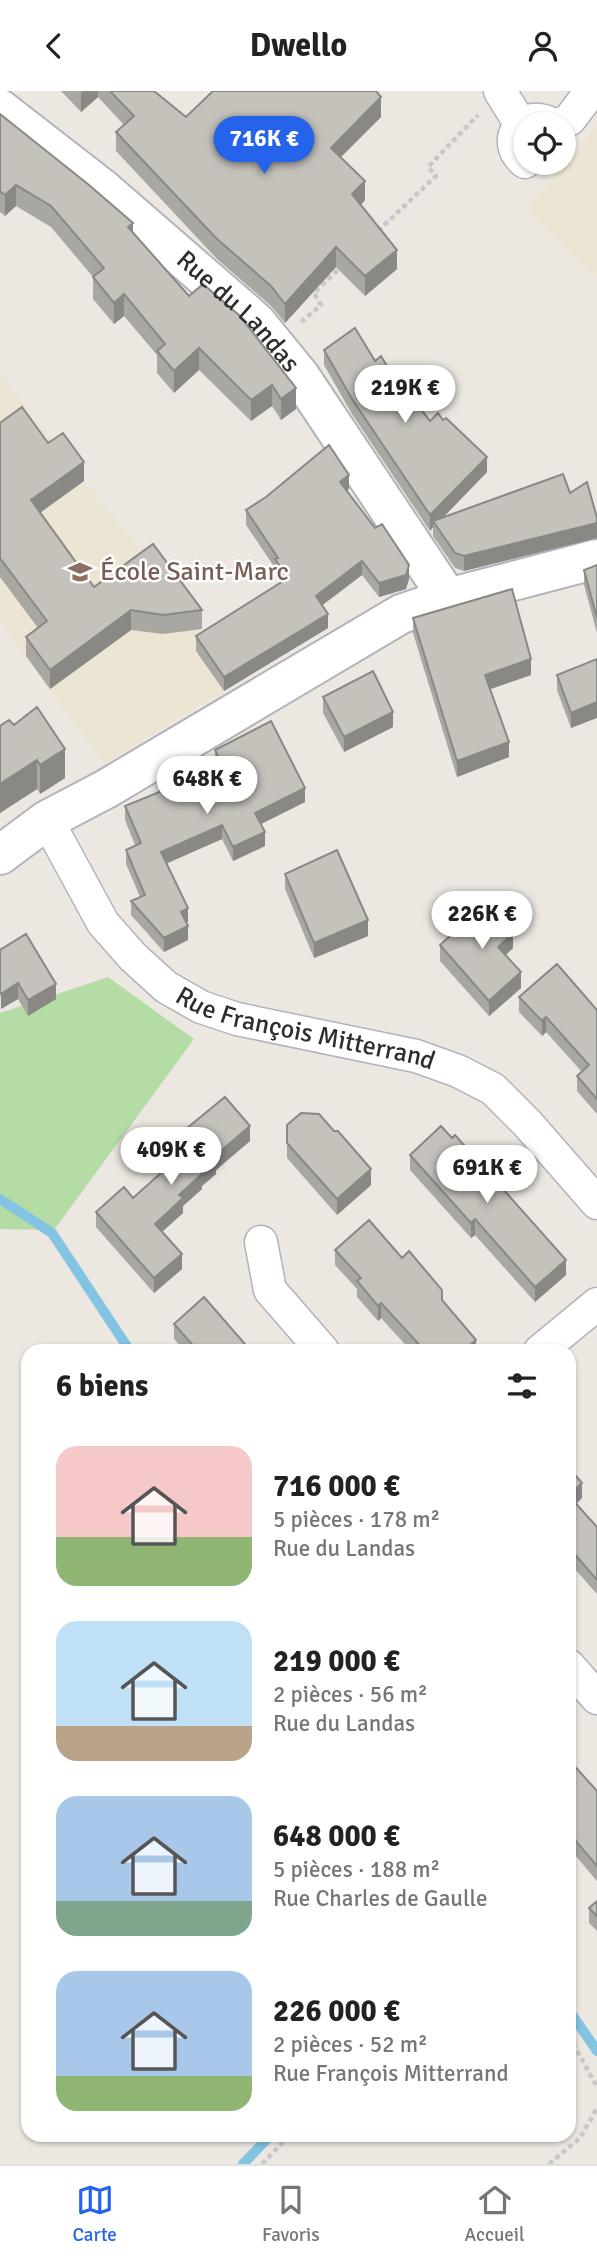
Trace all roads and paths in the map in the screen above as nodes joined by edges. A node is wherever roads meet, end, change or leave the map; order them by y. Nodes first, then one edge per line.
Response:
1 (500, 91) edge
2 (591, 91) edge
3 (0, 109) edge
4 (522, 112) edge
5 (575, 112) edge
6 (370, 239) edge
7 (352, 257) edge
8 (290, 330) dead end
9 (597, 559) edge
10 (448, 598) junction
11 (47, 820) junction
12 (0, 855) edge
13 (597, 1203) edge
14 (261, 1242) dead end
15 (597, 1304) edge
16 (317, 1344) edge
17 (548, 1344) edge
18 (576, 1674) edge
19 (597, 1698) edge
20 (576, 2049) edge
21 (597, 2087) edge
22 (597, 2108) edge
23 (576, 2141) edge
24 (283, 2142) edge
25 (575, 2142) edge
26 (262, 2164) edge
27 (549, 2164) edge

1 - 4 street
1 - 6 path
2 - 5 street
3 - 10 main road, Rue du Landas
7 - 8 path
9 - 10 main road
10 - 11 main road
11 - 12 main road
11 - 13 street, Rue François Mitterrand
14 - 16 street
15 - 17 street
18 - 19 street
20 - 21 path
22 - 23 path
24 - 26 path
25 - 27 path

